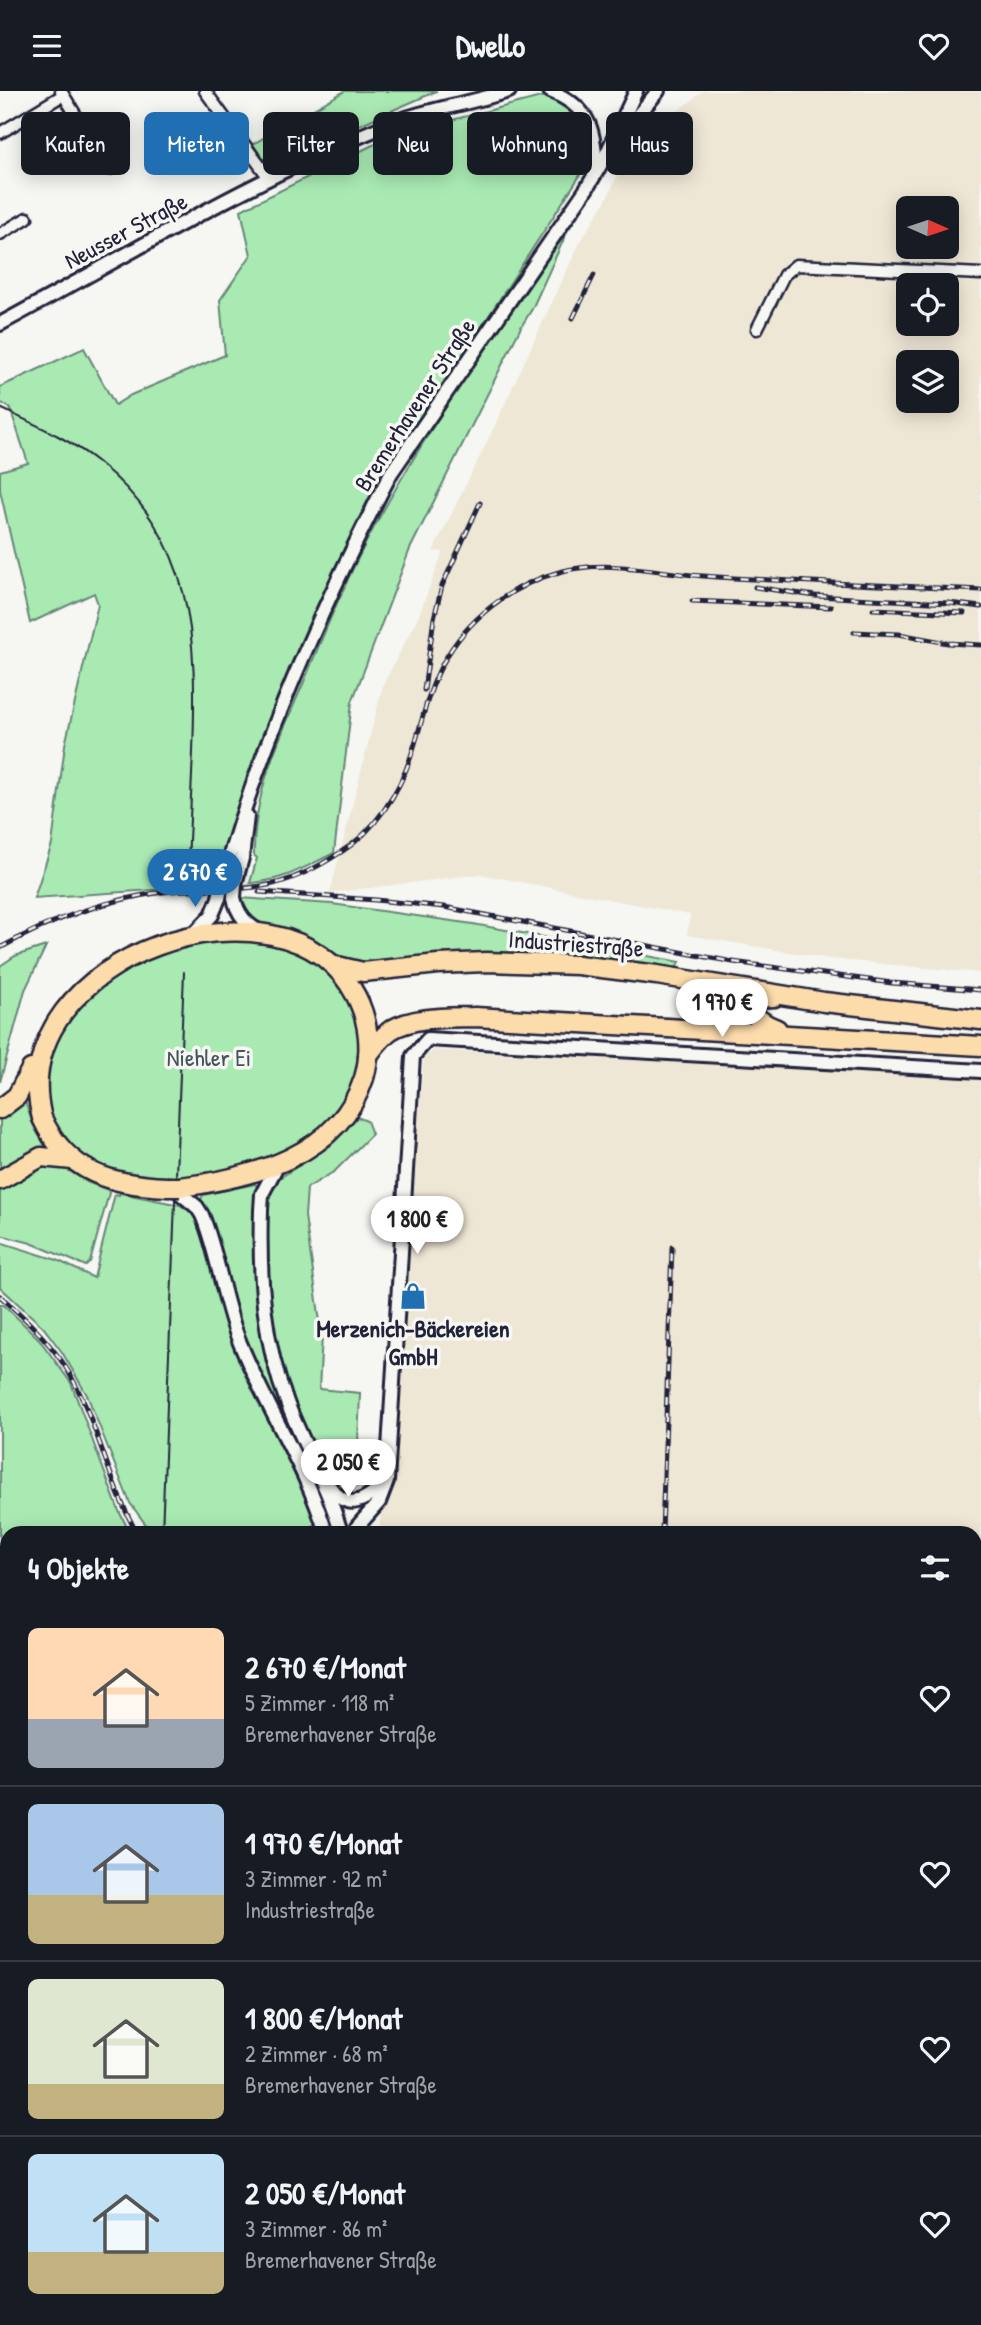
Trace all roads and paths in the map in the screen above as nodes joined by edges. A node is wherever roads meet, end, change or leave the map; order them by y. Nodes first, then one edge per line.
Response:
1 (509, 91) edge
2 (550, 91) edge
3 (636, 91) edge
4 (658, 91) edge
5 (62, 93) edge
6 (210, 93) edge
7 (74, 112) edge
8 (0, 133) edge
9 (605, 157) junction
10 (596, 172) junction
11 (269, 179) junction
12 (27, 218) dead end
13 (0, 234) edge
14 (981, 274) edge
15 (0, 324) edge
16 (757, 328) dead end
17 (230, 888) junction
18 (266, 935) junction
19 (192, 936) junction
20 (328, 961) junction
21 (807, 1000) junction
22 (981, 1020) edge
23 (798, 1035) junction
24 (981, 1046) edge
25 (368, 1055) junction
26 (33, 1056) junction
27 (981, 1071) edge
28 (0, 1109) edge
29 (73, 1160) junction
30 (278, 1164) junction
31 (0, 1180) edge
32 (176, 1189) junction
33 (321, 1475) junction
34 (387, 1481) junction
35 (321, 1518) junction
36 (324, 1526) edge
37 (329, 1526) edge
38 (344, 1526) edge
39 (353, 1526) edge

1 - 11 street, Neusser Straße
2 - 10 street
3 - 9 street, Bremerhavener Straße
4 - 9 street
5 - 7 street
5 - 8 street
6 - 11 street
9 - 10 street, Bremerhavener Straße
10 - 17 street, Bremerhavener Straße
11 - 15 street, Neusser Straße
12 - 13 street
14 - 16 street
17 - 18 street
17 - 19 street, Bremerhavener Straße, bridge
18 - 19 highway
18 - 20 highway
19 - 26 highway
20 - 21 highway, Industriestraße
20 - 25 highway
21 - 22 highway, Industriestraße
21 - 23 highway
23 - 24 highway
23 - 25 highway
25 - 30 highway
26 - 28 highway
26 - 29 highway
27 - 34 street
29 - 31 highway
29 - 32 highway
30 - 32 highway
30 - 33 street
32 - 35 street
33 - 34 street
33 - 38 street
34 - 39 street
35 - 36 street
35 - 37 street

